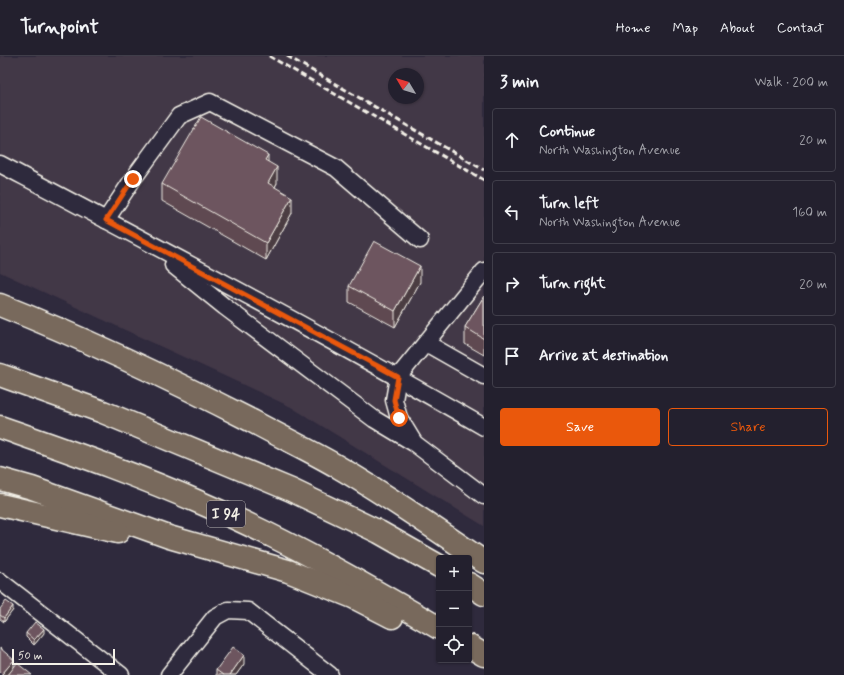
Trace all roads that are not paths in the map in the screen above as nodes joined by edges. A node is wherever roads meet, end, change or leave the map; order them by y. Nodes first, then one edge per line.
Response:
1 (0, 164) edge
2 (106, 220) junction
3 (420, 240) dead end
4 (144, 241) junction
5 (484, 271) edge
6 (0, 305) edge
7 (426, 343) junction
8 (0, 375) edge
9 (484, 376) edge
10 (398, 377) junction
11 (0, 427) edge
12 (484, 427) edge
13 (414, 443) junction
14 (0, 478) edge
15 (484, 496) edge
16 (0, 504) edge
17 (169, 537) junction
18 (484, 562) edge
19 (436, 564) edge
20 (0, 581) edge
21 (472, 586) edge
22 (484, 594) edge
23 (437, 627) edge
24 (436, 641) edge
25 (472, 648) edge
26 (484, 655) edge
27 (472, 661) edge
28 (484, 668) edge
29 (122, 675) edge
30 (169, 675) edge
31 (330, 675) edge

1 - 2 street
2 - 3 street
2 - 4 street
4 - 10 street
4 - 13 street
5 - 7 street
6 - 18 highway
7 - 9 street
7 - 10 street
8 - 19 highway
10 - 12 street
10 - 13 street
11 - 23 highway, I 94
13 - 15 street
14 - 17 highway
16 - 17 highway
17 - 24 highway
20 - 29 street
21 - 22 highway
25 - 26 highway
27 - 28 highway
30 - 31 street

